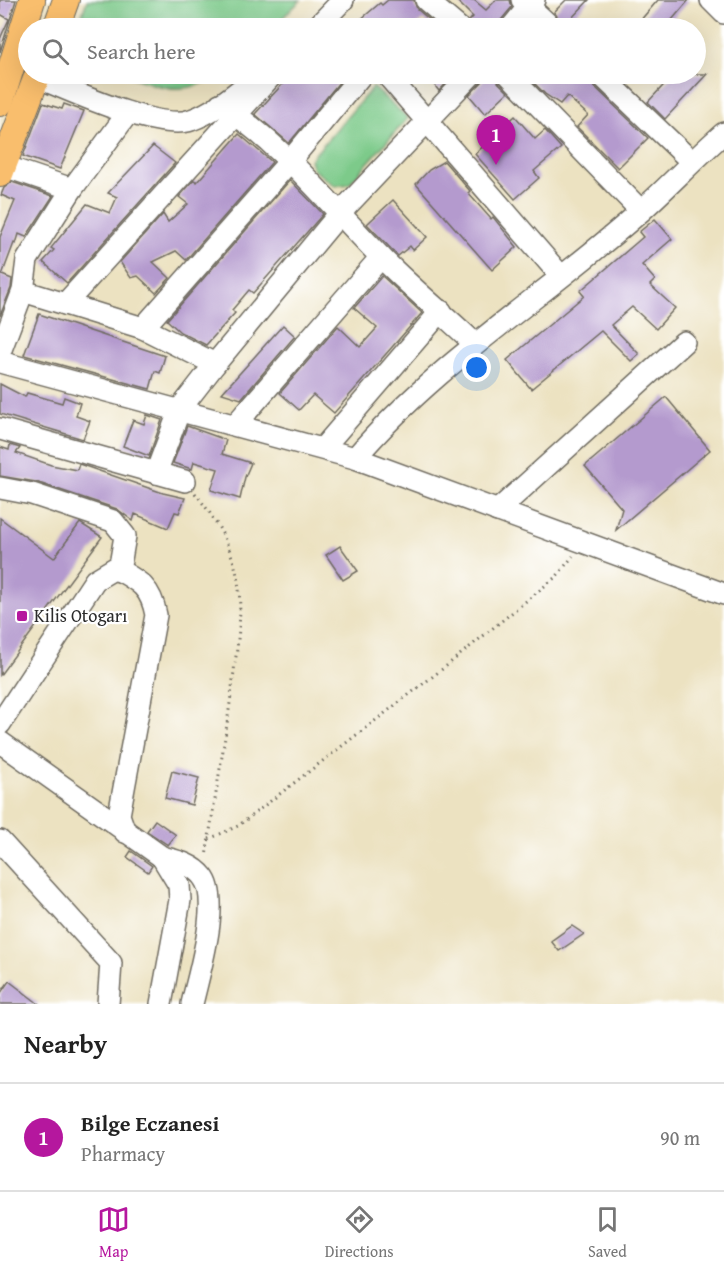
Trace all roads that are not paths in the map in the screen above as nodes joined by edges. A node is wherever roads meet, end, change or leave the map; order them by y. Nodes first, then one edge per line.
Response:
1 (32, 0) edge
2 (66, 0) edge
3 (426, 0) edge
4 (711, 0) edge
5 (528, 2) edge
6 (724, 13) edge
7 (26, 18) edge
8 (60, 18) edge
9 (447, 18) edge
10 (518, 18) edge
11 (543, 18) edge
12 (18, 45) edge
13 (34, 84) edge
14 (59, 84) edge
15 (251, 84) edge
16 (261, 84) edge
17 (354, 84) edge
18 (395, 84) edge
19 (462, 84) edge
20 (518, 84) edge
21 (610, 84) edge
22 (0, 103) edge
23 (229, 110) junction
24 (128, 113) junction
25 (426, 118) junction
26 (724, 133) edge
27 (290, 161) junction
28 (691, 161) junction
29 (2, 170) edge
30 (72, 189) junction
31 (641, 211) junction
32 (340, 213) junction
33 (381, 258) junction
34 (560, 275) junction
35 (23, 291) junction
36 (65, 304) junction
37 (441, 311) junction
38 (143, 328) junction
39 (684, 342) dead end
40 (475, 344) junction
41 (0, 352) edge
42 (0, 362) edge
43 (215, 364) junction
44 (180, 409) junction
45 (236, 424) junction
46 (0, 429) edge
47 (323, 448) junction
48 (355, 458) junction
49 (156, 473) junction
50 (185, 481) road end
51 (0, 488) edge
52 (498, 511) junction
53 (119, 571) junction
54 (722, 590) edge
55 (0, 724) edge
56 (0, 742) edge
57 (125, 832) junction
58 (0, 841) edge
59 (162, 857) junction
60 (108, 1004) edge
61 (161, 1004) edge
62 (192, 1004) edge

1 - 7 main road
2 - 8 main road
3 - 9 street
4 - 6 street
5 - 10 street
5 - 11 street
12 - 22 main road
13 - 29 main road
14 - 24 street
15 - 23 street
16 - 23 street
17 - 27 street
18 - 25 street
19 - 25 street
20 - 31 street
21 - 28 street
23 - 24 street
23 - 27 street
23 - 36 street
24 - 30 street
25 - 32 street
25 - 34 street
26 - 28 street
27 - 32 street
27 - 38 street
28 - 31 street
29 - 30 street
30 - 35 street
31 - 34 street
32 - 33 street
32 - 43 street
33 - 37 street
33 - 45 street
34 - 40 street
35 - 36 street
35 - 41 street
36 - 38 street
37 - 40 street
37 - 47 street
38 - 43 street
39 - 52 street
40 - 48 street
42 - 44 street
43 - 44 street
44 - 45 street
44 - 49 street
45 - 47 street
46 - 49 street
47 - 48 street
48 - 52 street
49 - 50 street
51 - 53 street
52 - 54 street
53 - 55 street
53 - 57 street
56 - 57 street
57 - 59 street
58 - 60 street
59 - 61 street
59 - 62 street

